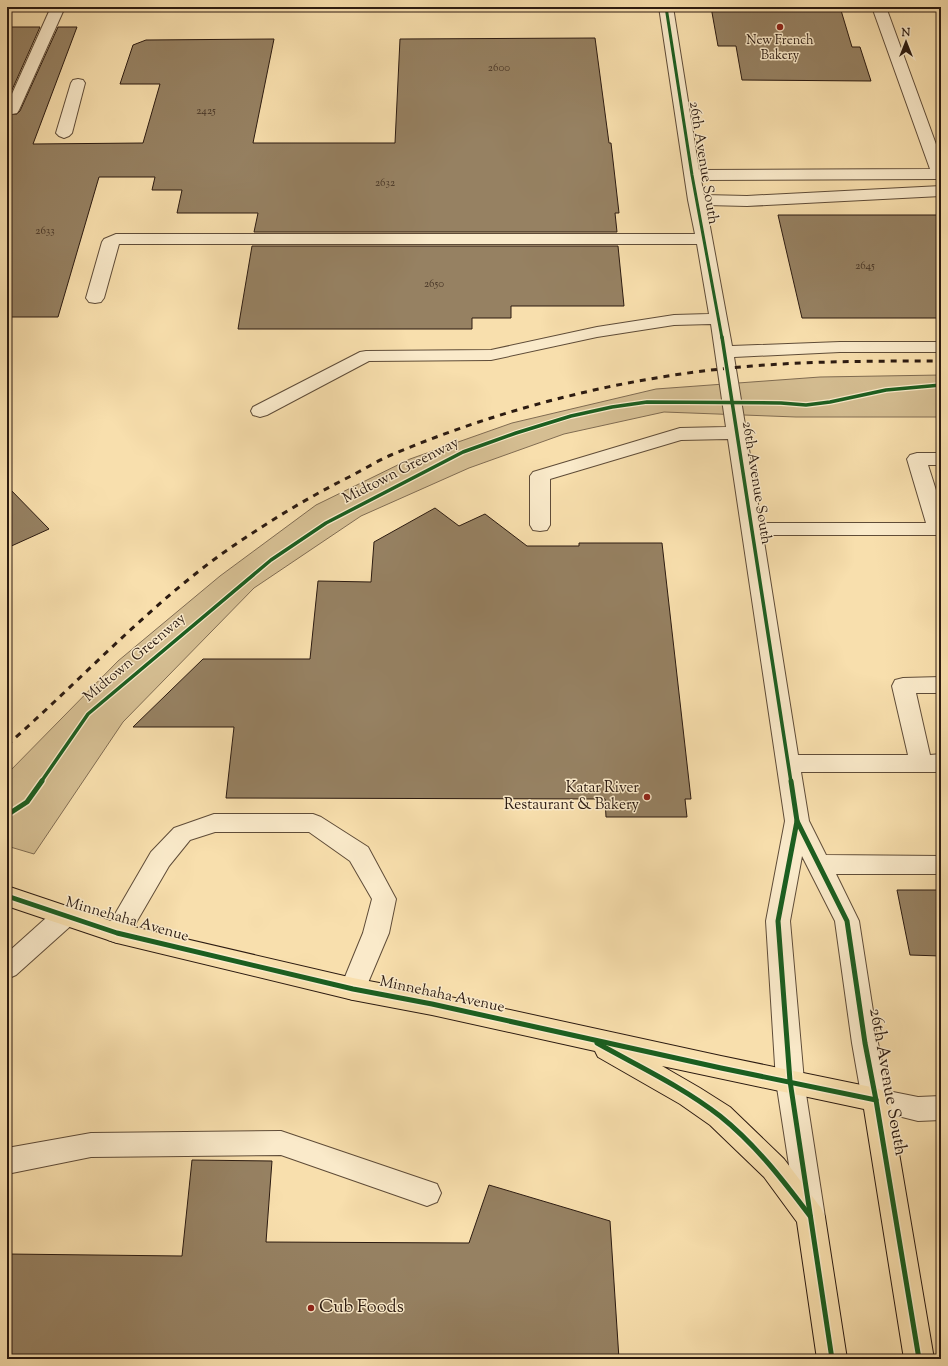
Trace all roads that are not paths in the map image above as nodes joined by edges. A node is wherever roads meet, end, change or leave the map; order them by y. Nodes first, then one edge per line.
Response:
1 (58, 7) edge
2 (666, 7) edge
3 (879, 7) edge
4 (78, 83) dead end
5 (12, 110) dead end
6 (64, 133) dead end
7 (692, 175) junction
8 (940, 177) edge
9 (941, 191) edge
10 (696, 200) junction
11 (703, 239) junction
12 (95, 298) dead end
13 (719, 319) junction
14 (941, 347) edge
15 (724, 352) junction
16 (260, 412) dead end
17 (735, 433) junction
18 (941, 459) edge
19 (540, 526) dead end
20 (752, 529) junction
21 (941, 685) edge
22 (931, 763) edge
23 (788, 764) junction
24 (797, 821) junction
25 (818, 864) junction
26 (941, 865) edge
27 (7, 896) edge
28 (65, 916) junction
29 (117, 933) junction
30 (7, 968) edge
31 (353, 989) junction
32 (587, 1038) junction
33 (790, 1081) junction
34 (876, 1100) junction
35 (941, 1108) edge
36 (7, 1161) edge
37 (427, 1193) dead end
38 (811, 1217) junction
39 (832, 1359) edge
40 (919, 1359) edge

1 - 5 street
2 - 7 street, 26th Avenue South
3 - 8 street
4 - 6 street
7 - 8 street
7 - 10 street, 26th Avenue South
9 - 10 street
10 - 11 street, 26th Avenue South
11 - 12 street
11 - 13 street, 26th Avenue South
13 - 15 street, 26th Avenue South
13 - 16 street
14 - 15 street
15 - 17 street, 26th Avenue South
17 - 19 street
17 - 20 street, 26th Avenue South
18 - 20 street
20 - 23 street, 26th Avenue South
21 - 22 street
22 - 23 street
23 - 24 street, 26th Avenue South
24 - 25 street, 26th Avenue South
24 - 33 street, 26th Avenue South
25 - 26 street
25 - 34 street, 26th Avenue South
27 - 28 main road, Minnehaha Avenue
28 - 29 main road, Minnehaha Avenue
28 - 30 street
29 - 31 main road, Minnehaha Avenue
29 - 31 street
31 - 32 main road, Minnehaha Avenue
32 - 33 main road, Minnehaha Avenue
32 - 38 main road
33 - 34 main road, Minnehaha Avenue
33 - 38 street, 26th Avenue South
34 - 35 street
34 - 40 main road, 26th Avenue South
36 - 37 street
38 - 39 main road, 26th Avenue South

